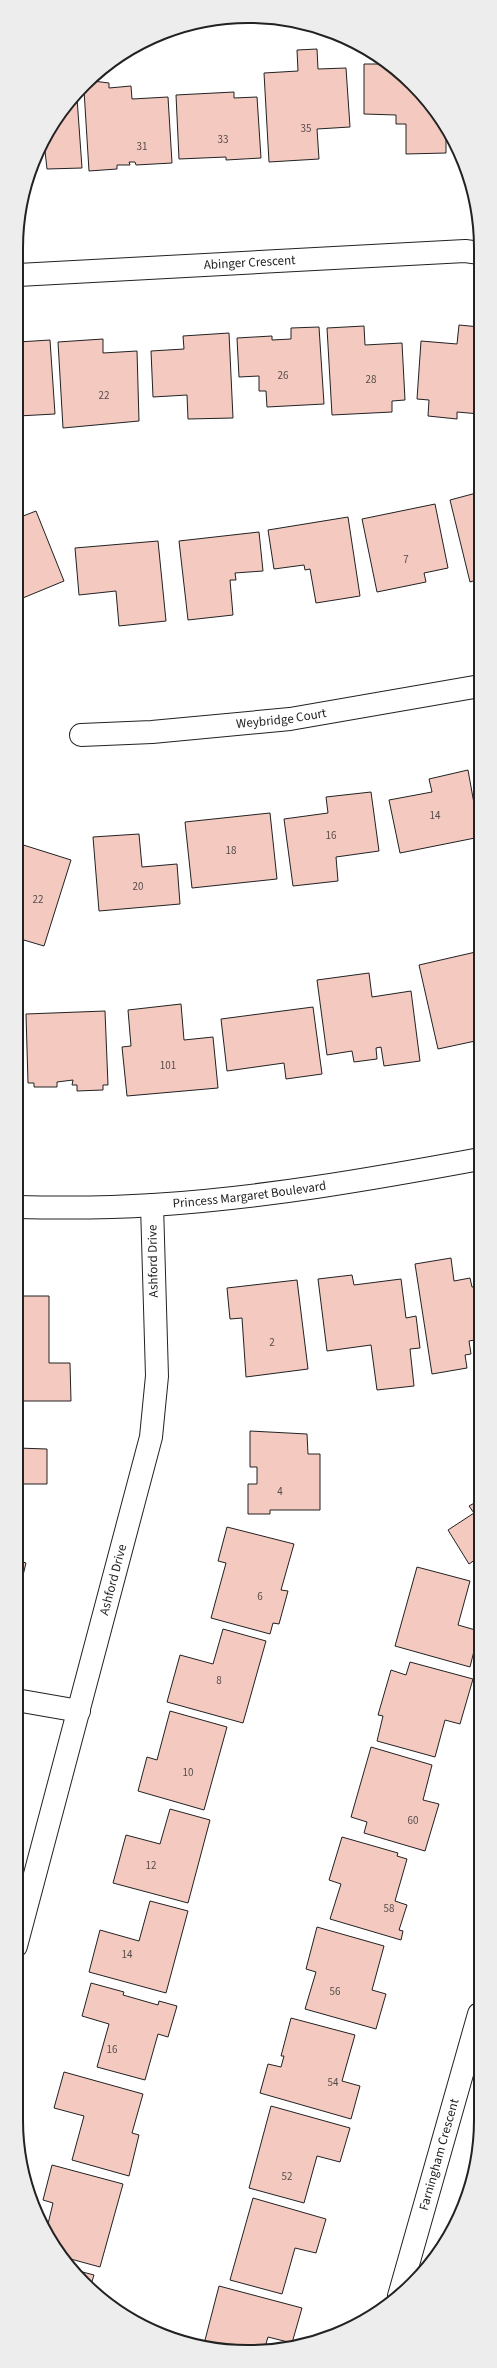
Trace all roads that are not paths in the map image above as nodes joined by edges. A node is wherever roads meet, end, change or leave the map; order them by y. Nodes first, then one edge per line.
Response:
1 (474, 252) edge
2 (23, 275) edge
3 (474, 687) edge
4 (81, 735) dead end
5 (474, 1160) edge
6 (152, 1205) junction
7 (23, 1207) edge
8 (23, 1701) edge
9 (80, 1711) junction
10 (23, 1920) edge
11 (474, 2032) edge
12 (402, 2284) edge

1 - 2 street, Abinger Crescent
3 - 4 street, Weybridge Court
5 - 6 street, Princess Margaret Boulevard
6 - 7 street, Princess Margaret Boulevard
6 - 9 street, Ashford Drive
8 - 9 street
9 - 10 street, Ashford Drive
11 - 12 street, Farningham Crescent

